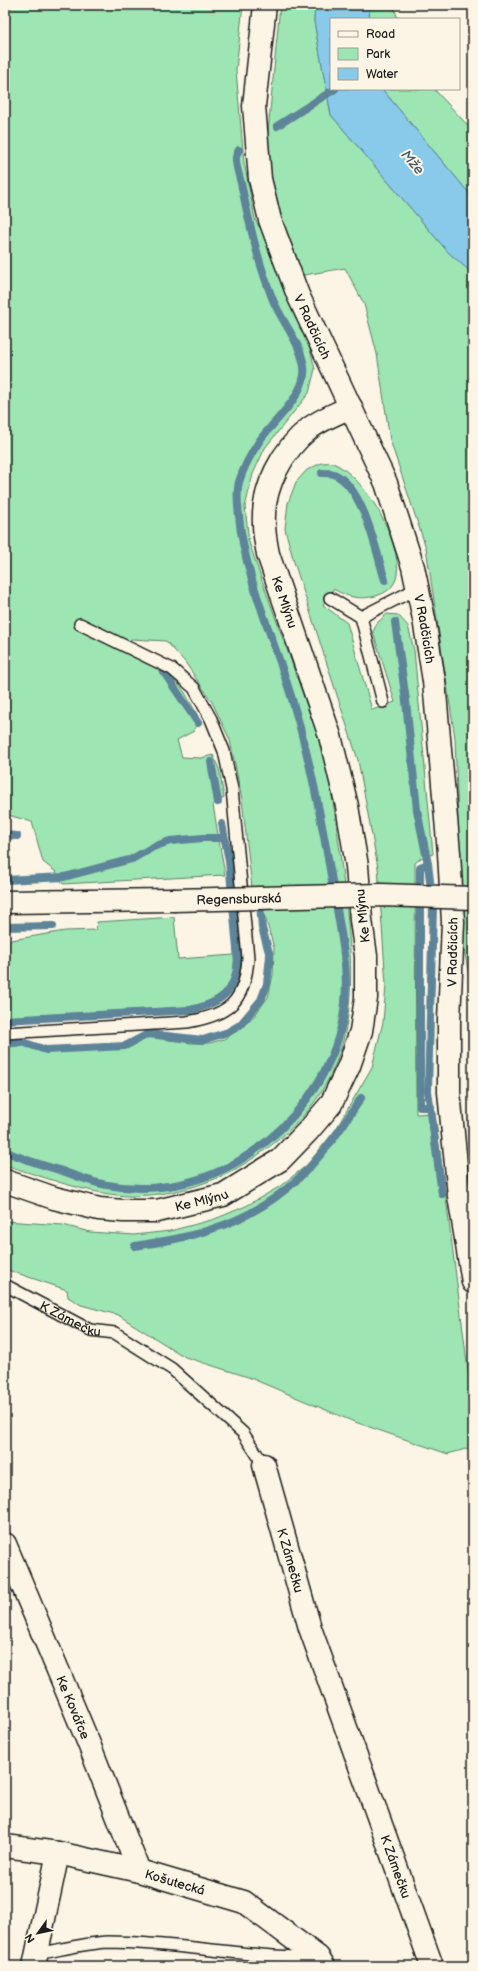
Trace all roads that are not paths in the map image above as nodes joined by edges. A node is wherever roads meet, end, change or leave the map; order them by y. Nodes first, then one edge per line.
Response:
1 (265, 5) edge
2 (350, 407) junction
3 (418, 588) junction
4 (330, 598) dead end
5 (360, 617) junction
6 (80, 624) dead end
7 (383, 702) dead end
8 (473, 898) edge
9 (5, 902) edge
10 (5, 1033) edge
11 (5, 1181) edge
12 (473, 1282) edge
13 (5, 1285) edge
14 (264, 1465) joint
15 (5, 1544) edge
16 (5, 1845) edge
17 (58, 1853) junction
18 (139, 1871) junction
19 (35, 1960) edge
20 (321, 1962) edge
21 (428, 1964) edge

1 - 2 street, V Radčicích
2 - 3 street, V Radčicích
2 - 11 street, Ke Mlýnu
3 - 5 lane
3 - 12 street, V Radčicích
4 - 5 lane
5 - 7 lane
6 - 10 lane
8 - 9 street, Regensburská, bridge
13 - 14 lane, K Zámečku
14 - 21 street, K Zámečku
15 - 18 street, Ke Kovářce
16 - 17 street, Košutecká
17 - 18 street, Košutecká
17 - 19 street
18 - 20 street, Košutecká
19 - 20 lane

